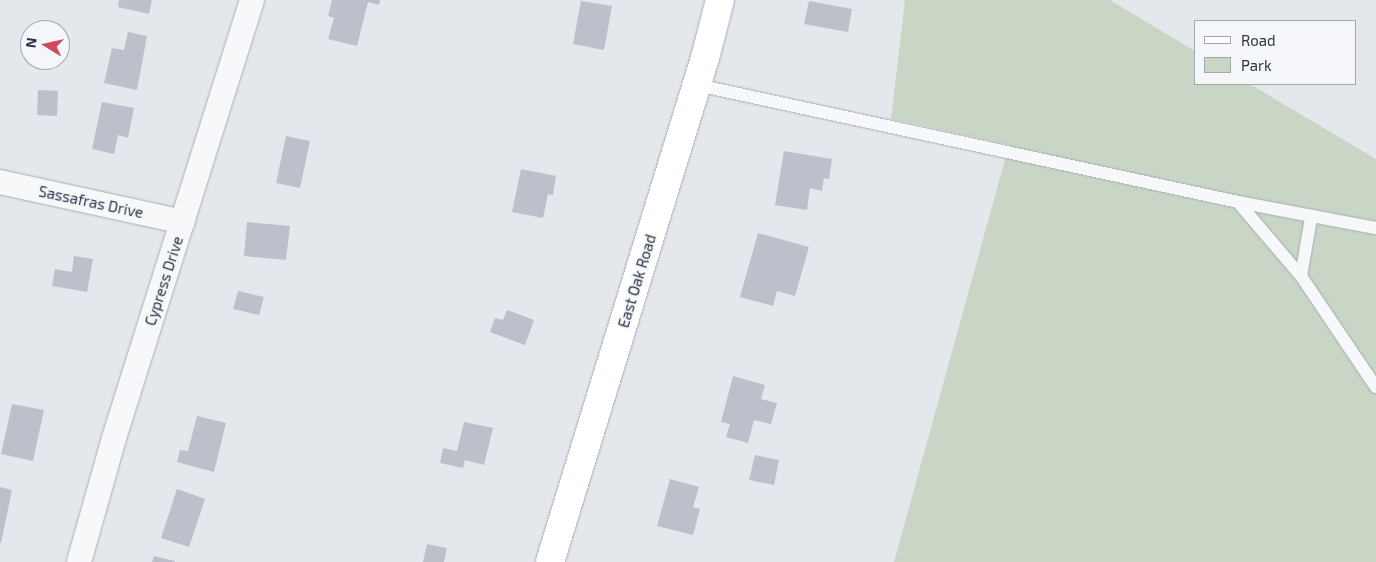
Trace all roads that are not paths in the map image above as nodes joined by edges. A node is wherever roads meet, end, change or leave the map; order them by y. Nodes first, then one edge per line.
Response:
1 (252, 0) edge
2 (720, 0) edge
3 (697, 85) junction
4 (0, 182) edge
5 (1238, 202) junction
6 (1311, 218) junction
7 (183, 222) junction
8 (1376, 228) edge
9 (1301, 276) junction
10 (1376, 387) edge
11 (78, 562) edge
12 (550, 562) edge

1 - 7 street, Cypress Drive
2 - 3 street, East Oak Road
3 - 5 lane
3 - 12 street, East Oak Road
4 - 7 street, Sassafras Drive
5 - 6 lane
5 - 9 lane
6 - 8 lane
6 - 9 lane
7 - 11 street, Cypress Drive
9 - 10 lane

